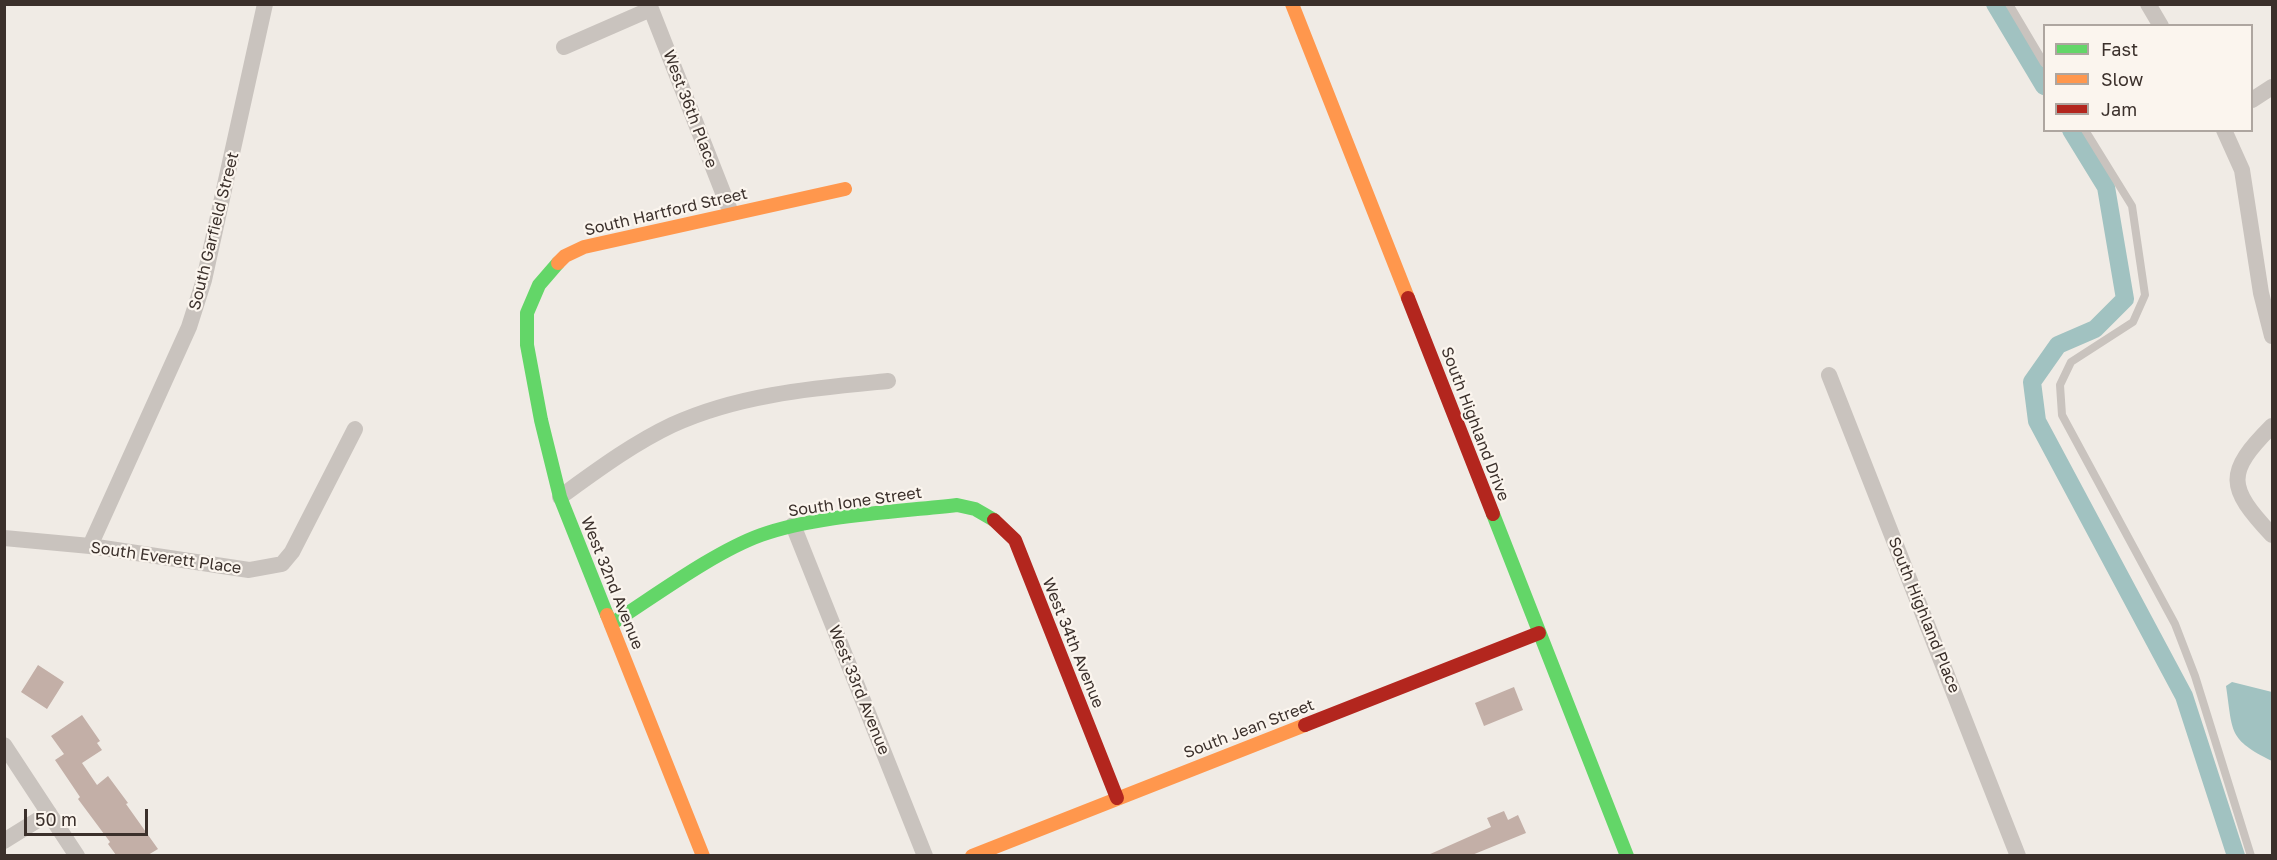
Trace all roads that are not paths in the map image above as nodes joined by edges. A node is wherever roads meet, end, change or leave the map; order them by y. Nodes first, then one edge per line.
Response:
1 (266, 4) edge
2 (1292, 4) edge
3 (2009, 4) edge
4 (2148, 4) edge
5 (650, 7) edge
6 (2160, 24) edge
7 (564, 47) dead end
8 (2043, 61) edge
9 (2272, 87) edge
10 (2253, 99) edge
11 (2086, 132) edge
12 (2225, 132) edge
13 (844, 189) dead end
14 (731, 213) junction
15 (527, 313) joint
16 (2272, 336) edge
17 (1829, 375) dead end
18 (888, 381) dead end
19 (2272, 426) edge
20 (355, 429) dead end
21 (560, 497) junction
22 (983, 510) joint
23 (793, 525) junction
24 (2272, 535) edge
25 (4, 538) edge
26 (90, 546) junction
27 (611, 624) junction
28 (1539, 633) junction
29 (4, 745) edge
30 (1117, 798) junction
31 (49, 813) junction
32 (4, 841) edge
33 (77, 855) edge
34 (703, 855) edge
35 (925, 855) edge
36 (972, 855) edge
37 (1627, 855) edge
38 (2018, 855) edge
39 (2251, 855) edge

1 - 26 street, South Garfield Street
2 - 28 street, South Highland Drive
3 - 8 lane
4 - 6 street
5 - 7 street
5 - 14 street, West 36th Place
9 - 10 street
11 - 39 lane
12 - 16 street
13 - 14 street, South Hartford Street
14 - 15 street, South Hartford Street
15 - 21 street, West 32nd Avenue
17 - 38 street, South Highland Place
18 - 21 street
19 - 24 street
20 - 26 street, South Everett Place
21 - 27 street, West 32nd Avenue
22 - 23 street, South Ione Street
22 - 30 street, West 34th Avenue
23 - 27 street, South Ione Street
23 - 35 street, West 33rd Avenue
25 - 26 street, South Everett Place
27 - 34 street, West 32nd Avenue
28 - 30 street, South Jean Street
28 - 37 street, South Highland Drive
29 - 31 street
30 - 36 street, South Jean Street
31 - 32 street
31 - 33 street

